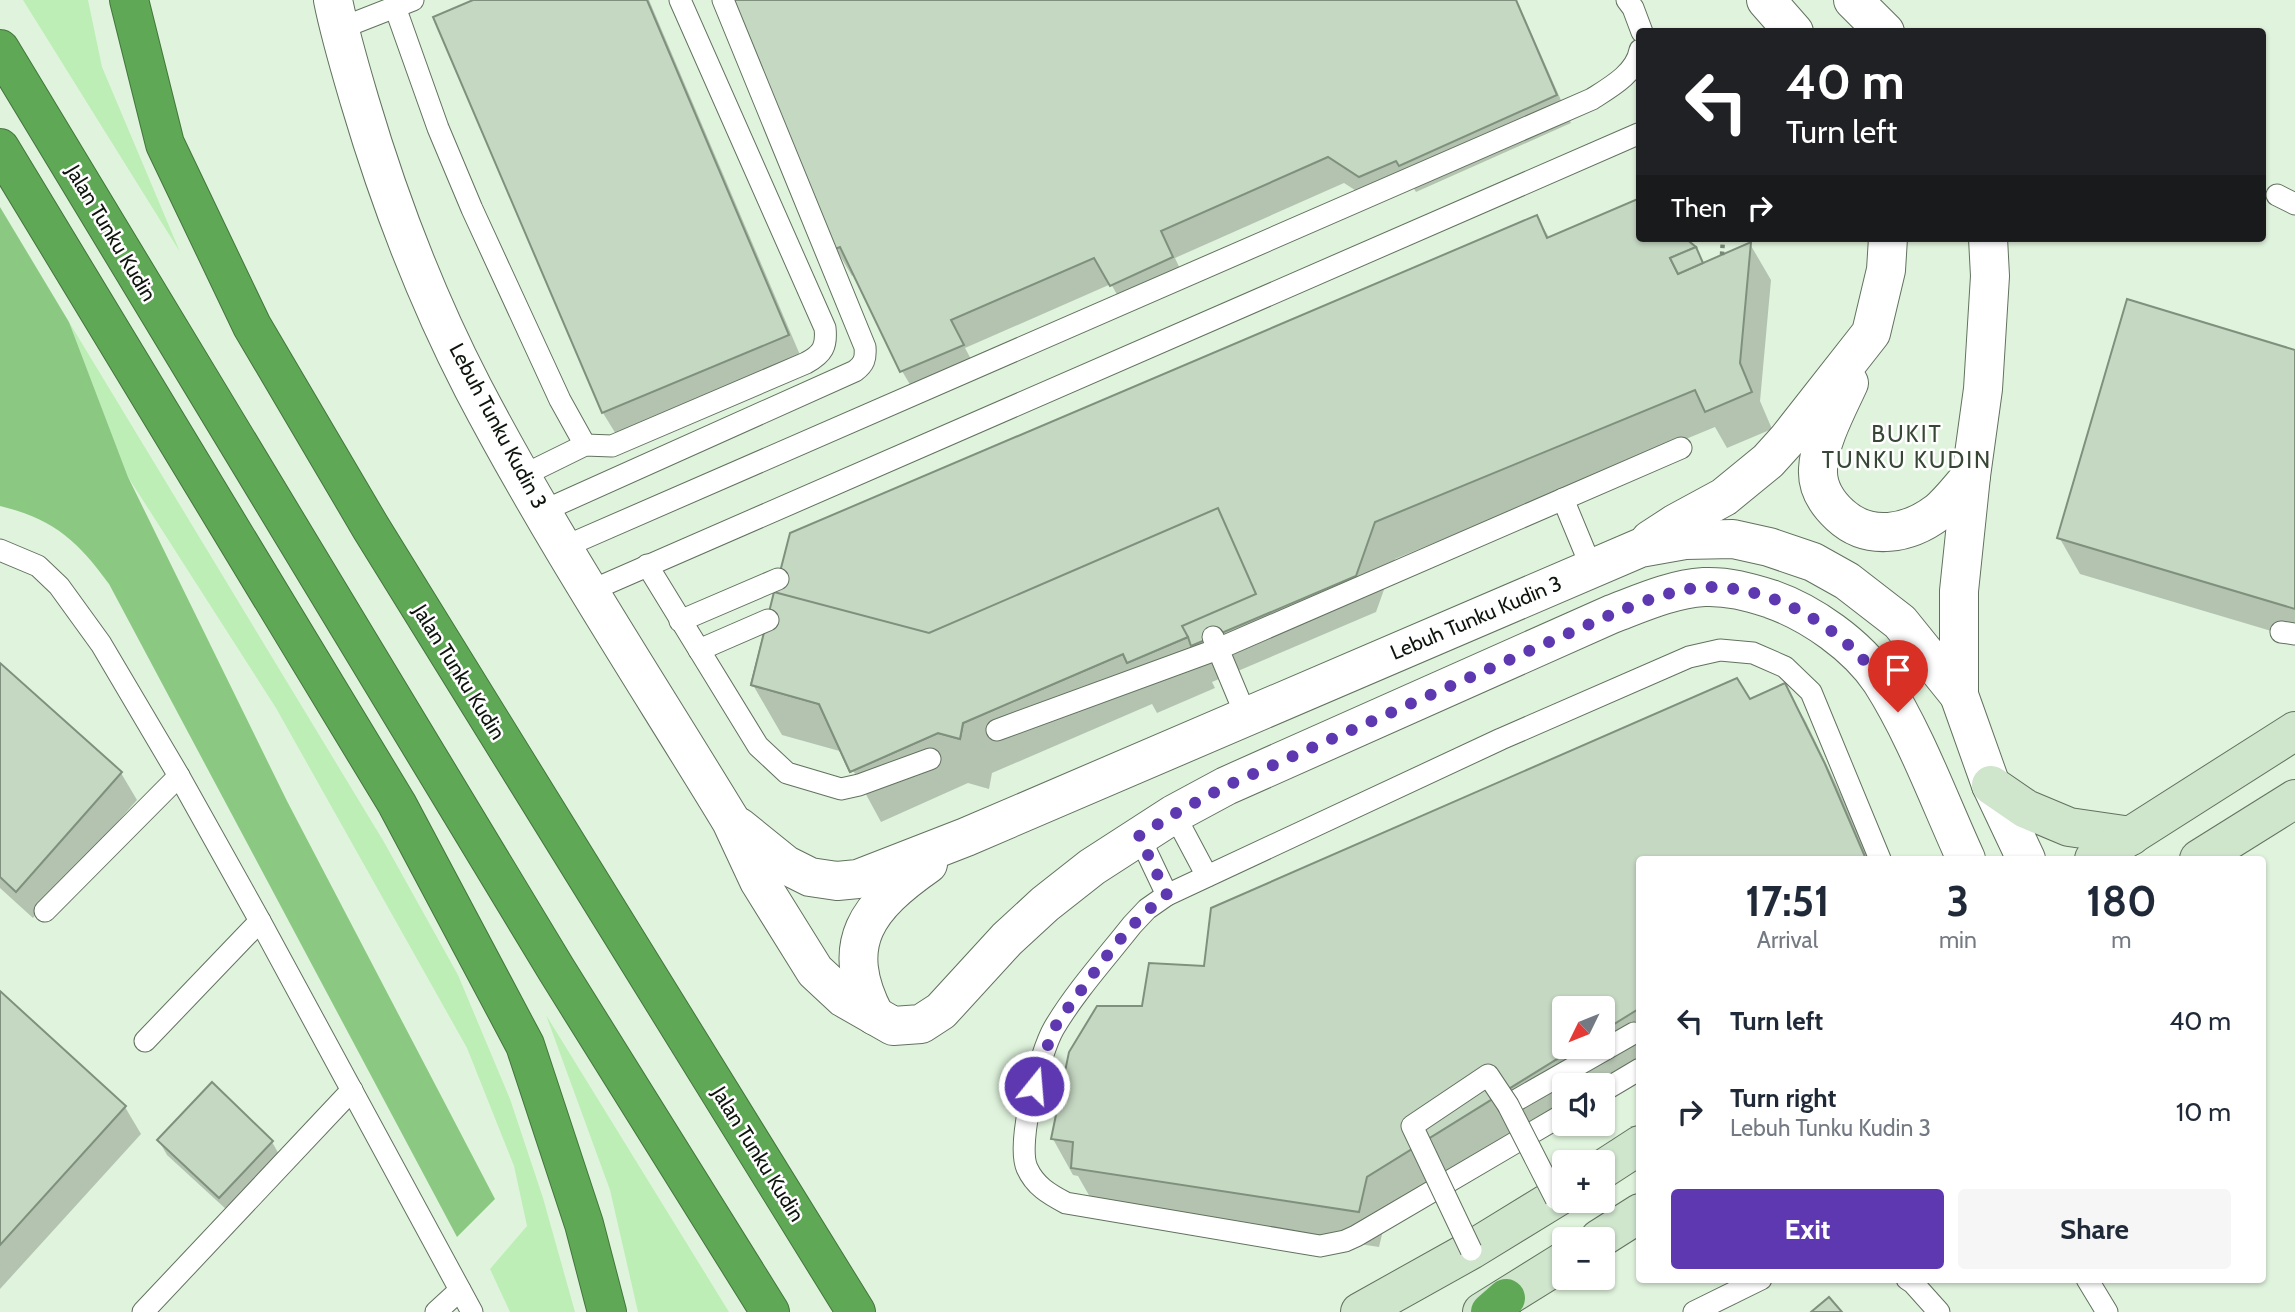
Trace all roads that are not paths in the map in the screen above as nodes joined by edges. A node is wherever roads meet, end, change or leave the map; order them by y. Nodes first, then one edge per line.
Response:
1 (129, 0) edge
2 (680, 0) edge
3 (723, 0) edge
4 (1626, 0) edge
5 (1766, 0) edge
6 (1853, 0) edge
7 (404, 4) edge
8 (336, 15) edge
9 (1640, 28) edge
10 (1790, 28) edge
11 (1881, 28) edge
12 (0, 49) edge
13 (1636, 61) edge
14 (1636, 135) edge
15 (0, 148) edge
16 (1888, 242) edge
17 (1988, 242) edge
18 (1871, 333) junction
19 (584, 445) junction
20 (1681, 448) dead end
21 (248, 458) junction
22 (522, 476) junction
23 (1971, 476) junction
24 (1563, 499) junction
25 (543, 511) junction
26 (564, 547) junction
27 (1640, 548) junction
28 (0, 550) edge
29 (647, 565) junction
30 (1592, 569) junction
31 (778, 579) dead end
32 (590, 590) junction
33 (768, 620) dead end
34 (680, 621) junction
35 (1216, 643) junction
36 (699, 650) junction
37 (1959, 695) junction
38 (1245, 716) junction
39 (997, 730) dead end
40 (2295, 731) edge
41 (930, 759) dead end
42 (179, 776) junction
43 (1991, 785) junction
44 (2295, 799) edge
45 (397, 804) junction
46 (1174, 814) junction
47 (731, 821) junction
48 (1139, 836) junction
49 (2131, 836) junction
50 (966, 837) junction
51 (1879, 856) edge
52 (1965, 856) edge
53 (2025, 856) edge
54 (2099, 856) edge
55 (2204, 856) edge
56 (1207, 876) junction
57 (1167, 895) junction
58 (45, 911) dead end
59 (261, 921) junction
60 (875, 1016) junction
61 (1634, 1033) dead end
62 (145, 1041) dead end
63 (1636, 1071) edge
64 (1615, 1084) edge
65 (352, 1090) junction
66 (1508, 1105) junction
67 (1552, 1121) edge
68 (1636, 1148) edge
69 (1615, 1161) edge
70 (1552, 1182) edge
71 (1552, 1201) edge
72 (1636, 1216) edge
73 (1615, 1229) edge
74 (1471, 1250) junction
75 (1552, 1269) edge
76 (1753, 1283) edge
77 (1913, 1283) edge
78 (2089, 1283) edge
79 (460, 1290) junction
80 (1493, 1307) edge
81 (142, 1312) edge
82 (436, 1312) edge
83 (472, 1312) edge
84 (607, 1312) edge
85 (770, 1312) edge
86 (856, 1312) edge
87 (1360, 1312) edge
88 (1694, 1312) edge
89 (1939, 1312) edge
90 (2107, 1312) edge

1 - 86 highway, Jalan Tunku Kudin
2 - 19 lane
3 - 25 lane
4 - 9 lane
5 - 10 street
6 - 11 street
7 - 8 lane
7 - 19 lane
8 - 22 street, Lebuh Tunku Kudin 3
12 - 21 highway, Jalan Tunku Kudin
13 - 26 lane
14 - 29 lane
15 - 45 highway
16 - 18 street
17 - 23 street
18 - 23 street
18 - 27 street
19 - 22 lane
20 - 24 lane
21 - 45 highway
21 - 85 highway, Jalan Tunku Kudin
22 - 25 street, Lebuh Tunku Kudin 3
23 - 37 street
24 - 30 lane
24 - 35 lane
25 - 26 street, Lebuh Tunku Kudin 3
26 - 32 street, Lebuh Tunku Kudin 3
27 - 30 street, Lebuh Tunku Kudin 3
27 - 37 street, Lebuh Tunku Kudin 3
28 - 42 lane
29 - 32 lane
29 - 34 lane
30 - 38 street, Lebuh Tunku Kudin 3
31 - 34 lane
32 - 47 street, Lebuh Tunku Kudin 3
33 - 36 lane
34 - 36 lane
35 - 38 lane
35 - 39 lane
36 - 41 lane
37 - 43 street
38 - 50 street, Lebuh Tunku Kudin 3
40 - 49 street
42 - 58 lane
42 - 59 lane
43 - 49 street
43 - 53 street
44 - 55 street
45 - 84 highway
46 - 48 street, Lebuh Tunku Kudin 3
46 - 52 street, Lebuh Tunku Kudin 3
46 - 56 lane
47 - 50 street, Lebuh Tunku Kudin 3
47 - 60 street, Lebuh Tunku Kudin 3
48 - 57 lane
48 - 60 street, Lebuh Tunku Kudin 3
49 - 54 street
50 - 60 street, Lebuh Tunku Kudin 3
51 - 56 lane
56 - 57 lane
57 - 67 lane
59 - 62 lane
59 - 65 lane
61 - 66 lane
63 - 64 lane
65 - 79 lane
65 - 81 lane
66 - 70 lane, bridge
66 - 74 lane, bridge
68 - 69 street
71 - 74 street
72 - 73 street
74 - 87 street
75 - 80 street
76 - 88 lane
77 - 89 lane
78 - 90 lane
79 - 82 lane
79 - 83 lane

